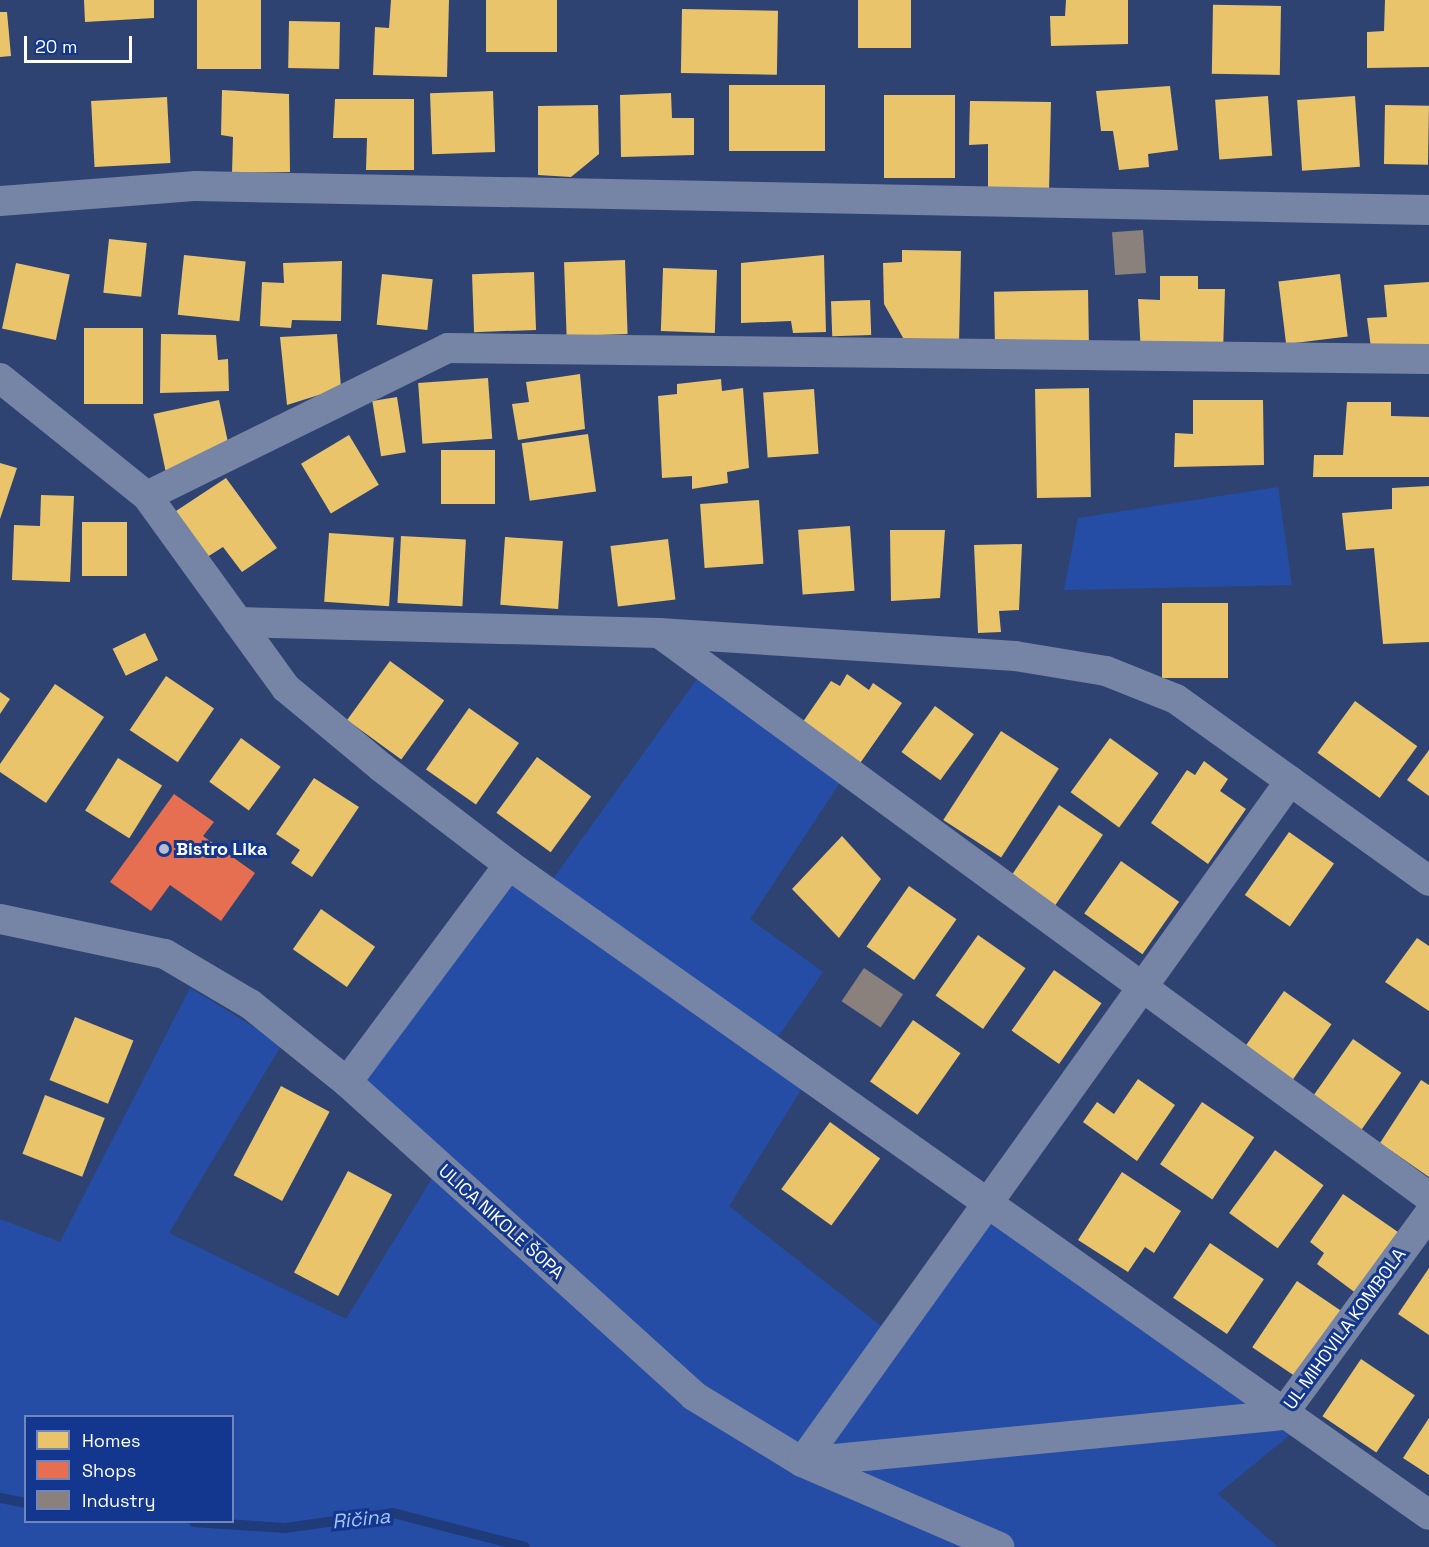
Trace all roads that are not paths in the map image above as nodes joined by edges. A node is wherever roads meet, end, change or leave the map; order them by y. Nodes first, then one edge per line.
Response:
1 (0, 201) edge
2 (1429, 210) edge
3 (1429, 359) edge
4 (0, 378) edge
5 (147, 496) junction
6 (238, 622) junction
7 (659, 633) junction
8 (1290, 781) junction
9 (509, 865) junction
10 (1429, 881) edge
11 (0, 919) edge
12 (1143, 988) junction
13 (347, 1082) junction
14 (1429, 1197) edge
15 (990, 1200) junction
16 (1429, 1214) edge
17 (1282, 1416) junction
18 (802, 1462) junction
19 (1429, 1515) edge
20 (999, 1547) edge

1 - 2 street
3 - 5 street
4 - 5 street
5 - 6 street
6 - 7 street
6 - 9 street
7 - 8 street
7 - 12 street
8 - 10 street
8 - 12 street
9 - 13 street
9 - 15 street
11 - 13 street, ULICA NIKOLE ŠOPA
12 - 14 street
12 - 15 street
13 - 18 street, ULICA NIKOLE ŠOPA
15 - 17 street
15 - 18 street
16 - 17 street, UL MIHOVILA KOMBOLA
17 - 18 street
17 - 19 street
18 - 20 street, ULICA NIKOLE ŠOPA

